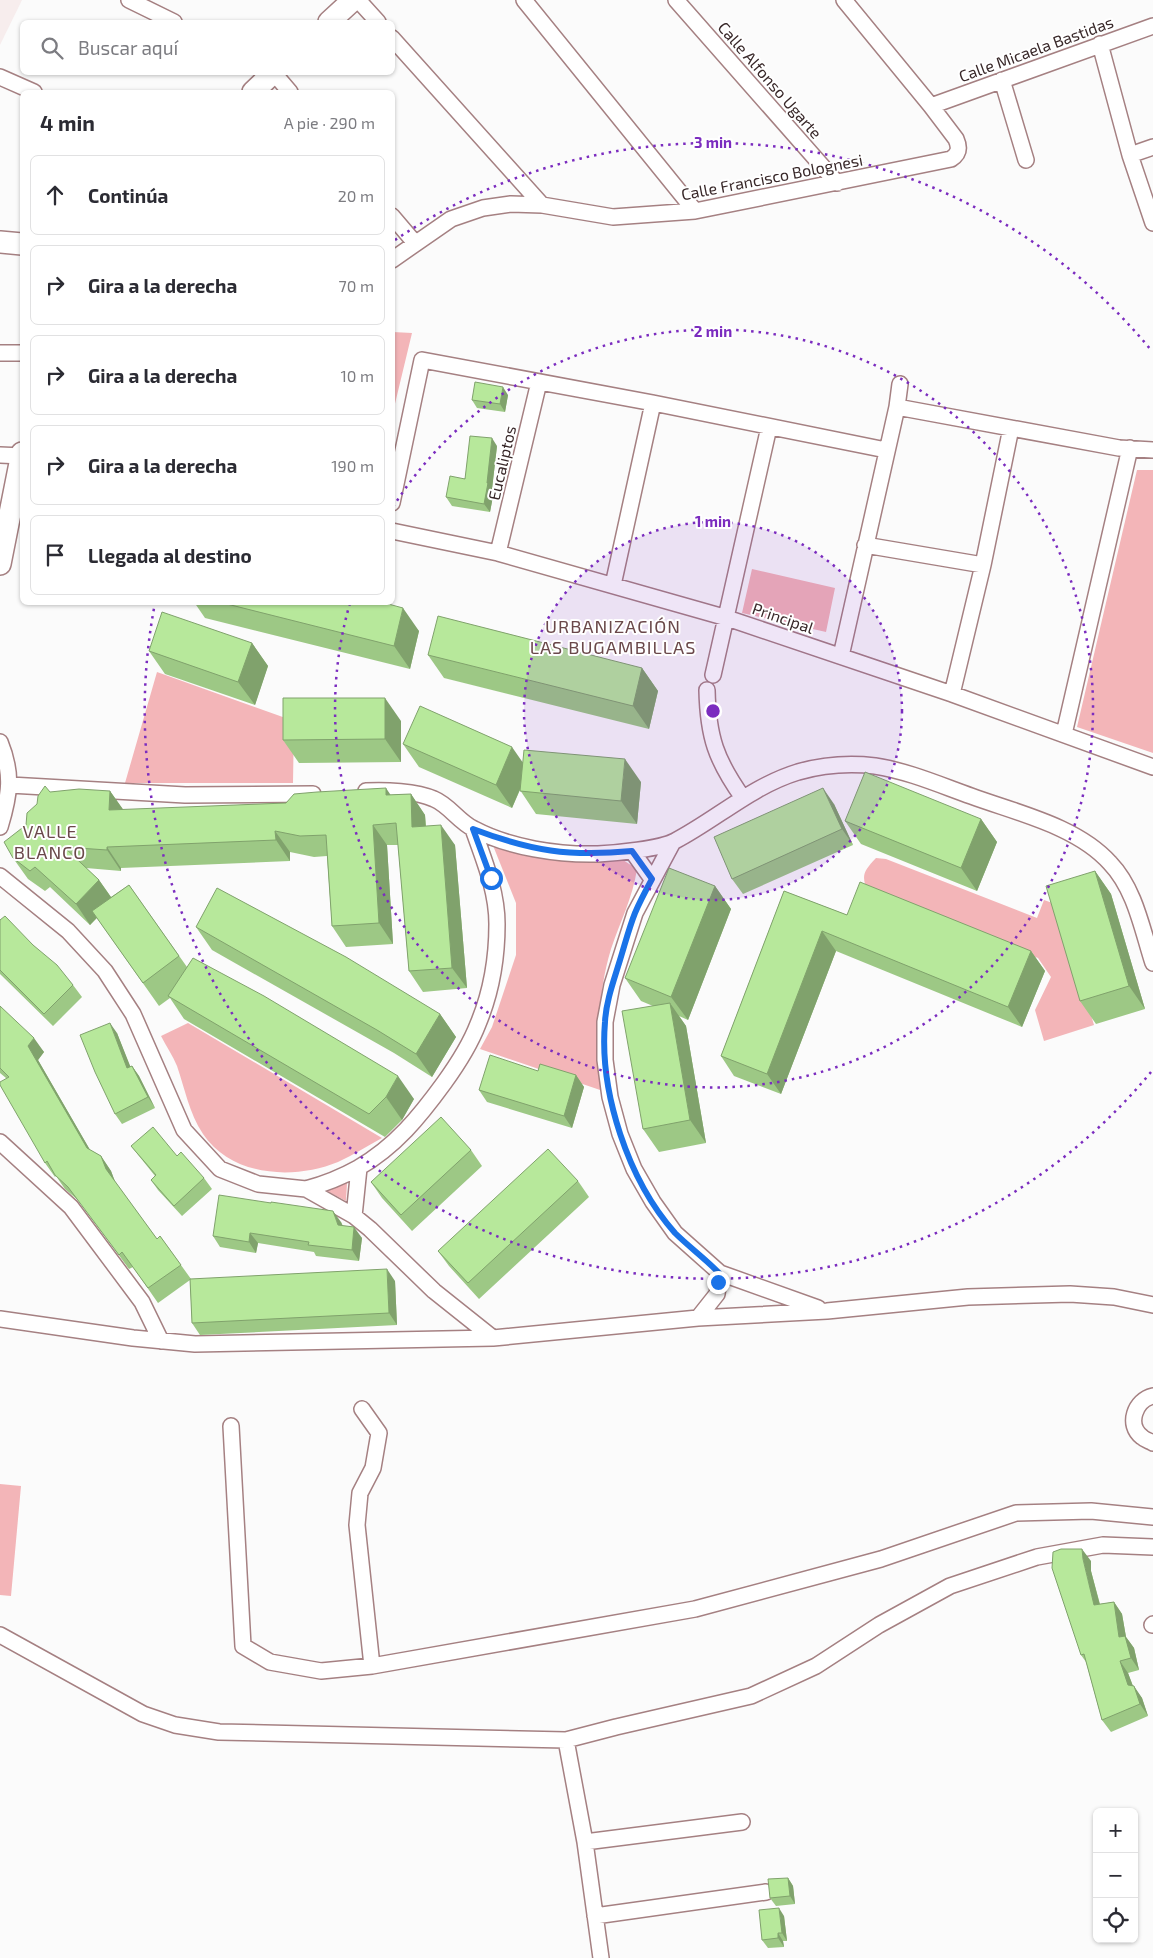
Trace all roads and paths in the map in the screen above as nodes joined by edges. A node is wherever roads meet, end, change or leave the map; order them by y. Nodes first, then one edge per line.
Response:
1 (129, 0) edge
2 (353, 0) edge
3 (358, 0) edge
4 (524, 0) edge
5 (676, 0) edge
6 (844, 0) edge
7 (170, 20) edge
8 (331, 20) edge
9 (376, 20) edge
10 (1153, 26) edge
11 (395, 41) edge
12 (1100, 44) junction
13 (272, 75) edge
14 (276, 75) edge
15 (0, 77) edge
16 (1002, 80) junction
17 (29, 90) edge
18 (255, 90) edge
19 (288, 90) edge
20 (931, 106) junction
21 (1153, 146) edge
22 (1130, 155) junction
23 (1026, 160) dead end
24 (837, 183) junction
25 (542, 205) junction
26 (695, 211) junction
27 (395, 220) edge
28 (1153, 223) edge
29 (0, 242) edge
30 (415, 243) junction
31 (20, 244) edge
32 (395, 258) edge
33 (0, 353) edge
34 (20, 353) edge
35 (539, 382) junction
36 (900, 384) dead end
37 (653, 403) junction
38 (897, 407) junction
39 (769, 427) junction
40 (1011, 428) junction
41 (1130, 448) junction
42 (886, 450) junction
43 (1153, 450) edge
44 (0, 455) edge
45 (20, 455) edge
46 (20, 465) edge
47 (395, 489) edge
48 (395, 532) edge
49 (865, 545) junction
50 (498, 553) junction
51 (0, 564) edge
52 (983, 565) junction
53 (613, 585) junction
54 (727, 618) junction
55 (841, 656) junction
56 (713, 675) dead end
57 (708, 690) dead end
58 (952, 694) junction
59 (1064, 734) junction
60 (0, 742) edge
61 (1153, 767) edge
62 (10, 785) junction
63 (352, 792) edge
64 (323, 793) edge
65 (743, 798) junction
66 (0, 827) edge
67 (473, 829) junction
68 (673, 842) junction
69 (632, 851) junction
70 (0, 876) edge
71 (652, 879) junction
72 (1153, 963) edge
73 (0, 1142) edge
74 (359, 1168) junction
75 (306, 1190) junction
76 (354, 1216) junction
77 (720, 1274) junction
78 (1153, 1305) edge
79 (827, 1311) junction
80 (698, 1318) junction
81 (0, 1319) edge
82 (493, 1338) junction
83 (162, 1341) junction
84 (1153, 1396) edge
85 (362, 1409) dead end
86 (231, 1426) dead end
87 (1153, 1442) edge
88 (1153, 1518) edge
89 (1153, 1547) edge
90 (0, 1636) edge
91 (372, 1666) junction
92 (566, 1740) junction
93 (742, 1822) dead end
94 (585, 1842) junction
95 (766, 1892) dead end
96 (595, 1916) junction
97 (601, 1958) edge

1 - 7 street
2 - 8 street
3 - 9 street
4 - 26 street
5 - 24 street, Calle Alfonso Ugarte
6 - 20 street
10 - 12 street, Calle Micaela Bastidas
11 - 25 street
12 - 16 street, Calle Micaela Bastidas
12 - 22 street
13 - 18 street
14 - 19 street
15 - 17 street
16 - 20 street, Calle Micaela Bastidas
16 - 23 street
20 - 24 street, Calle Francisco Bolognesi
21 - 22 street
22 - 28 street
24 - 26 street, Calle Francisco Bolognesi
25 - 26 street, Calle Francisco Bolognesi
25 - 30 street, Calle Francisco Bolognesi
27 - 30 street
29 - 31 street
30 - 32 street, Calle Francisco Bolognesi
33 - 34 street
35 - 37 street
35 - 47 street
35 - 50 street, Eucaliptos
36 - 38 street
37 - 39 street
37 - 53 street
38 - 40 street
38 - 42 street
39 - 42 street
39 - 54 street
40 - 41 street
40 - 52 street
41 - 43 street
41 - 59 street
42 - 49 street
44 - 45 street
46 - 51 street
48 - 50 street, Principal
49 - 52 street
49 - 55 street
50 - 53 street, Principal
52 - 58 street
53 - 54 street, Principal
54 - 55 street, Principal
54 - 56 street
55 - 58 street, Principal
57 - 65 street
58 - 59 street, Principal
59 - 61 street, Principal
60 - 62 street
62 - 64 street
62 - 66 street
63 - 67 street
65 - 68 street
65 - 72 street
67 - 69 street
67 - 74 street
68 - 69 street
68 - 71 street
69 - 71 street
70 - 75 street
71 - 77 street
73 - 83 street
74 - 75 street
74 - 76 street
75 - 76 street
76 - 82 street
77 - 79 street
77 - 80 street
78 - 79 street
79 - 80 street
80 - 82 street
81 - 83 street
82 - 83 street
84 - 87 street
85 - 91 street
86 - 91 street
88 - 91 street
89 - 92 street
90 - 92 street
92 - 94 street
93 - 94 street
94 - 96 street
95 - 96 street
96 - 97 street

